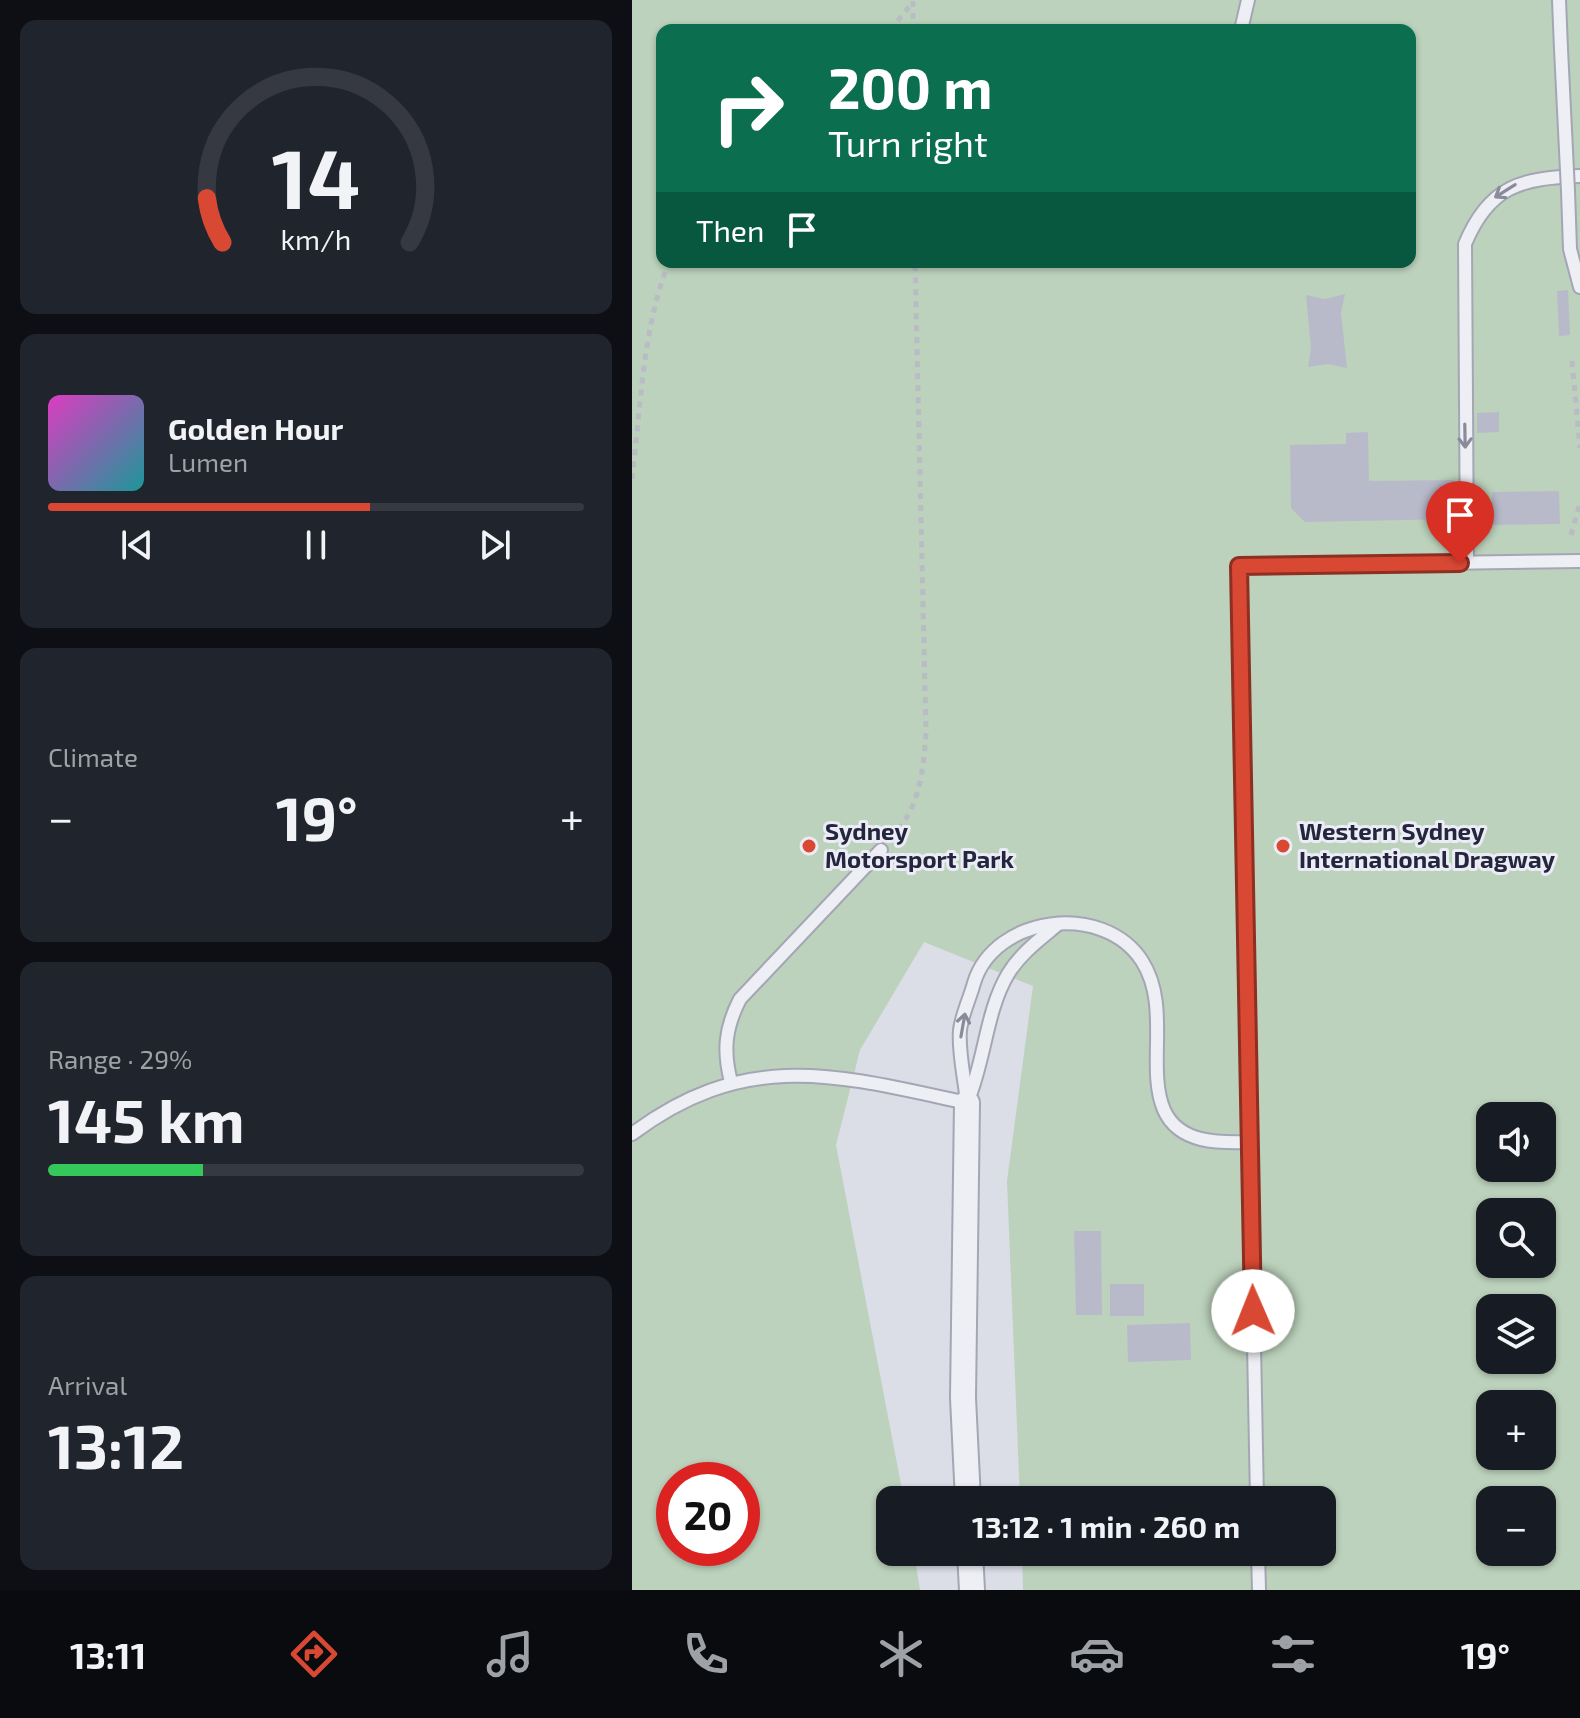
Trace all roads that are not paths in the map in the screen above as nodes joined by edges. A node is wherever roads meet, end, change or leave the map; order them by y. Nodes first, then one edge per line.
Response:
1 (1248, 0) edge
2 (1559, 0) edge
3 (1242, 24) edge
4 (1580, 176) edge
5 (1580, 287) edge
6 (1580, 561) edge
7 (1467, 562) junction
8 (881, 850) road end
9 (1057, 925) junction
10 (731, 1082) junction
11 (967, 1103) junction
12 (632, 1134) edge
13 (1250, 1142) junction
14 (967, 1486) edge
15 (1257, 1486) edge
16 (971, 1566) edge
17 (1258, 1566) edge
18 (972, 1590) edge
19 (1259, 1590) edge

1 - 3 lane
2 - 5 lane, bridge
4 -> 7 lane
6 - 7 lane
7 - 13 lane
8 - 10 lane
9 - 11 lane
11 -> 9 lane
9 - 13 lane
10 - 11 lane
10 - 12 lane
11 - 14 street
13 - 15 lane
16 - 18 street
17 - 19 lane

